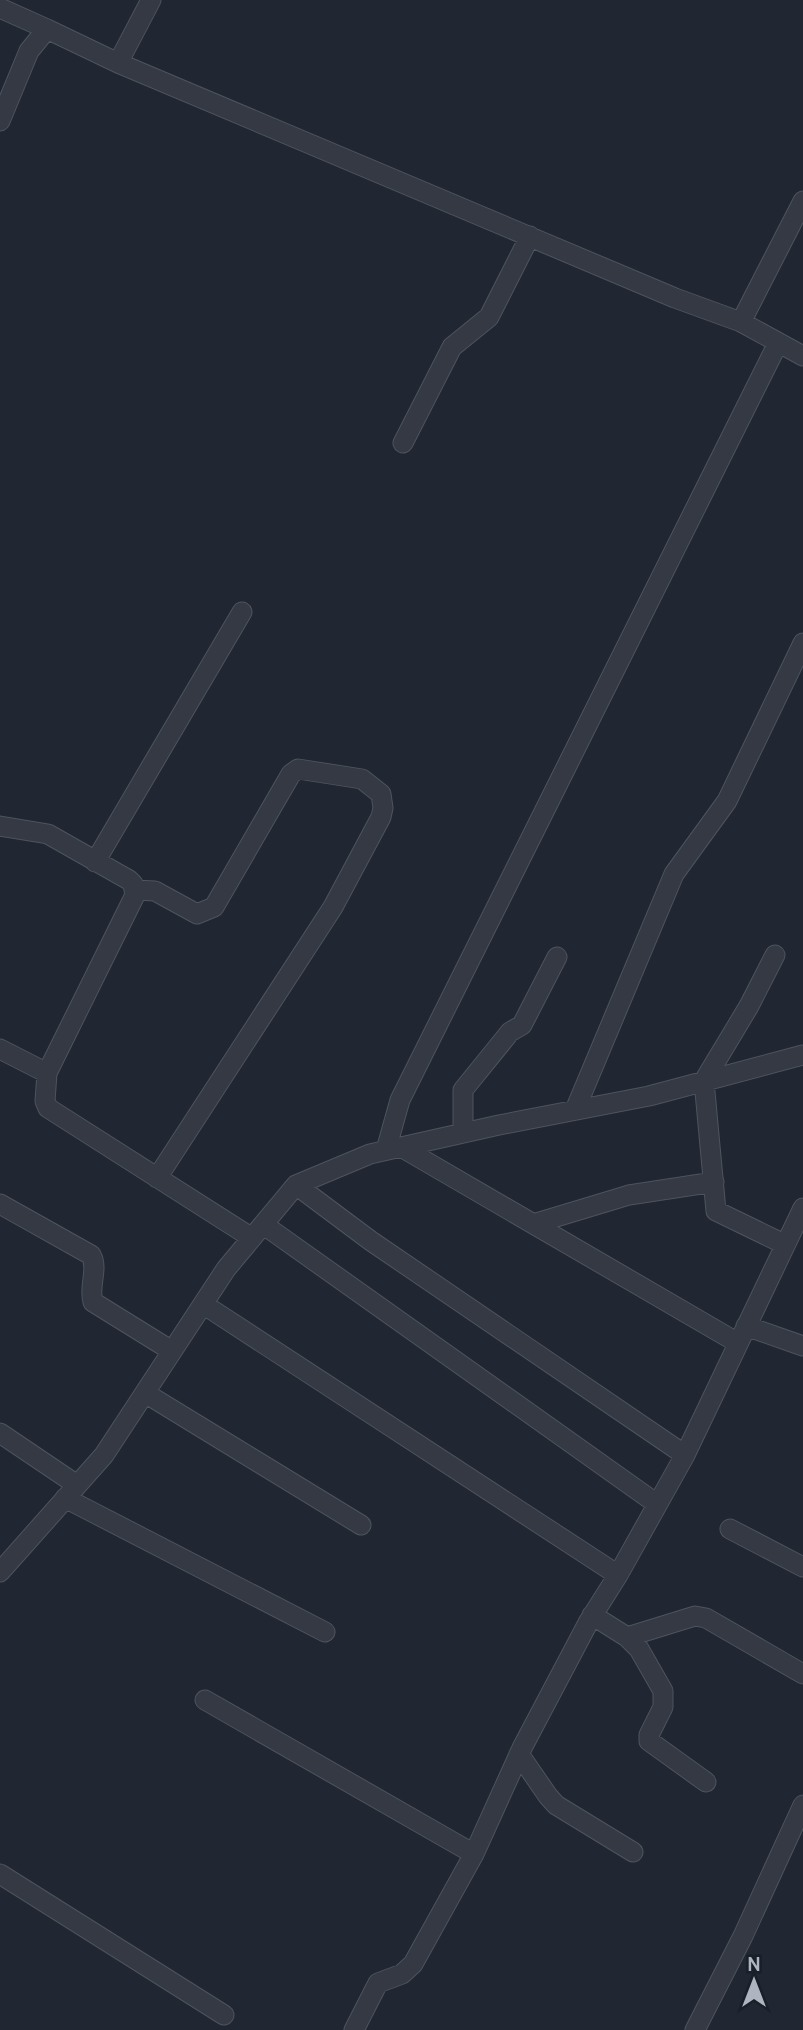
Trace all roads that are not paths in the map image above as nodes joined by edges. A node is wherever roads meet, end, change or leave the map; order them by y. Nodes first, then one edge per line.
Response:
1 (151, 0) edge
2 (0, 8) edge
3 (47, 29) junction
4 (118, 63) junction
5 (0, 121) edge
6 (803, 201) edge
7 (530, 236) junction
8 (741, 322) junction
9 (778, 343) junction
10 (803, 356) edge
11 (403, 443) dead end
12 (242, 612) dead end
13 (803, 643) edge
14 (0, 826) edge
15 (95, 862) junction
16 (135, 890) junction
17 (775, 955) dead end
18 (557, 957) dead end
19 (0, 1049) edge
20 (803, 1055) edge
21 (47, 1073) junction
22 (704, 1082) junction
23 (575, 1110) junction
24 (463, 1133) junction
25 (394, 1149) junction
26 (157, 1178) junction
27 (714, 1182) junction
28 (296, 1185) junction
29 (0, 1204) edge
30 (801, 1217) edge
31 (533, 1224) junction
32 (258, 1231) junction
33 (784, 1244) junction
34 (203, 1304) junction
35 (742, 1335) junction
36 (803, 1346) edge
37 (172, 1351) junction
38 (145, 1392) junction
39 (0, 1433) edge
40 (685, 1455) junction
41 (71, 1492) junction
42 (657, 1504) junction
43 (361, 1525) dead end
44 (730, 1529) dead end
45 (803, 1567) edge
46 (0, 1572) edge
47 (618, 1575) junction
48 (592, 1615) junction
49 (325, 1632) dead end
50 (627, 1637) junction
51 (803, 1674) edge
52 (205, 1700) dead end
53 (519, 1754) junction
54 (706, 1782) dead end
55 (803, 1805) edge
56 (633, 1852) dead end
57 (474, 1854) junction
58 (0, 1874) edge
59 (224, 2015) dead end
60 (354, 2030) edge
61 (695, 2030) edge

1 - 4 street
2 - 3 street
3 - 4 street
3 - 5 street
4 - 7 street
6 - 8 street
7 - 8 street
7 - 11 street
8 - 9 street
9 - 10 street
9 - 25 street
12 - 15 street
13 - 23 street
14 - 15 street
15 - 16 street
16 - 21 street
16 - 26 street
17 - 22 street
18 - 24 street
19 - 21 street
20 - 22 street
21 - 26 street
22 - 23 street
22 - 27 street
23 - 24 street
24 - 25 street
25 - 28 street
25 - 31 street
26 - 32 street
27 - 31 street
27 - 33 street
28 - 32 street
28 - 40 street
29 - 37 street
30 - 33 street
31 - 35 street
32 - 34 street
32 - 42 street
33 - 35 street
34 - 37 street
34 - 47 street
35 - 36 street
35 - 40 street
37 - 38 street
38 - 41 street
38 - 43 street
39 - 41 street
40 - 42 street
41 - 46 street
41 - 49 street
42 - 47 street
44 - 45 street
47 - 48 street
48 - 50 street
48 - 53 street
50 - 51 street
50 - 54 street
52 - 57 street
53 - 56 street
53 - 57 street
55 - 61 street
57 - 60 street
58 - 59 street

